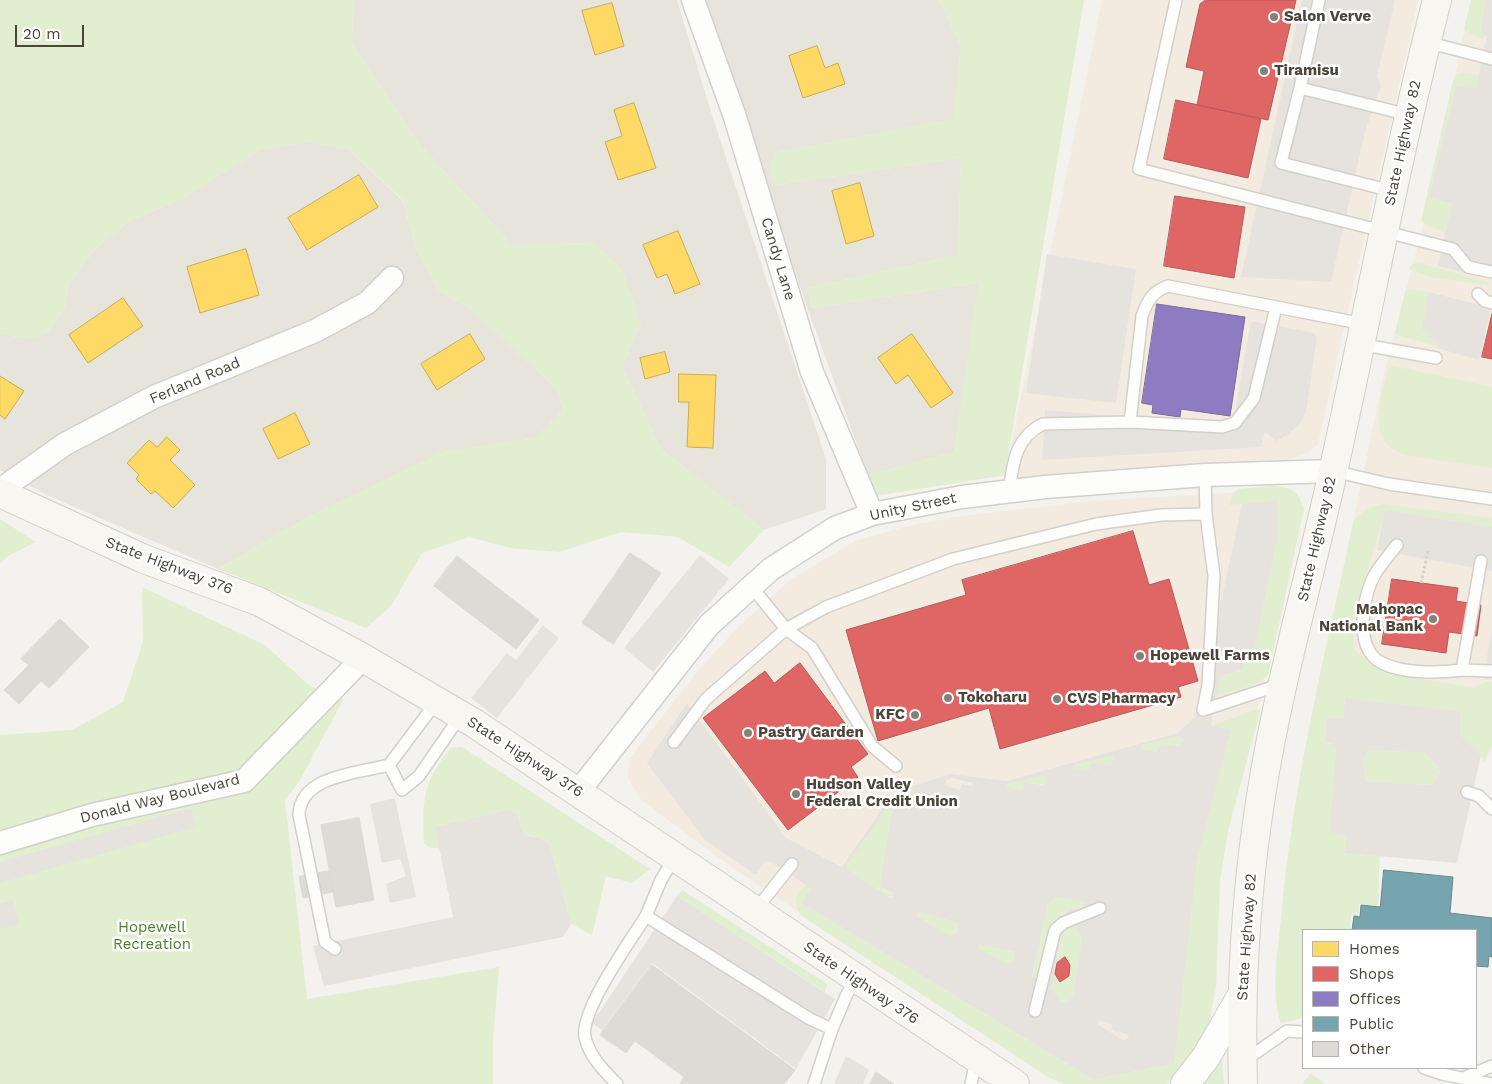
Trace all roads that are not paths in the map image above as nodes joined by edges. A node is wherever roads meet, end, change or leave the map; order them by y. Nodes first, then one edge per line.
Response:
1 (693, 0) edge
2 (1176, 0) edge
3 (1319, 0) edge
4 (1436, 0) edge
5 (1426, 42) junction
6 (1492, 59) edge
7 (1300, 88) junction
8 (1408, 114) junction
9 (1392, 191) junction
10 (1384, 231) junction
11 (1492, 272) edge
12 (392, 278) dead end
13 (1478, 294) dead end
14 (1492, 303) edge
15 (1276, 307) junction
16 (1362, 334) junction
17 (1436, 358) dead end
18 (1130, 422) junction
19 (1333, 471) junction
20 (1205, 475) junction
21 (0, 491) edge
22 (1009, 492) junction
23 (1492, 499) edge
24 (872, 514) junction
25 (1206, 514) junction
26 (1397, 545) dead end
27 (1481, 561) dead end
28 (750, 586) junction
29 (786, 629) junction
30 (362, 658) junction
31 (1462, 670) junction
32 (1492, 671) edge
33 (1283, 683) junction
34 (437, 701) junction
35 (461, 715) junction
36 (674, 742) dead end
37 (389, 766) junction
38 (896, 766) dead end
39 (578, 792) junction
40 (1467, 792) dead end
41 (1492, 808) edge
42 (0, 843) edge
43 (675, 857) junction
44 (792, 864) dead end
45 (1100, 908) dead end
46 (755, 911) junction
47 (646, 916) junction
48 (335, 949) dead end
49 (856, 979) junction
50 (1242, 995) junction
51 (1035, 1011) dead end
52 (832, 1029) junction
53 (1302, 1032) edge
54 (1492, 1066) edge
55 (1428, 1069) edge
56 (974, 1072) edge
57 (1243, 1073) edge
58 (1463, 1078) junction
59 (613, 1082) edge
60 (814, 1084) edge
61 (1014, 1084) edge
62 (1185, 1084) edge
63 (1492, 1084) edge

1 - 24 street, Candy Lane
2 - 10 lane
3 - 7 lane
4 - 5 main road, State Highway 82
5 - 6 lane
5 - 8 main road, State Highway 82
7 - 8 lane
7 - 9 lane
8 - 9 main road, State Highway 82
9 - 10 main road, State Highway 82
10 - 11 lane
10 - 16 main road, State Highway 82
12 - 21 street, Ferland Road
13 - 14 lane
15 - 16 lane
15 - 18 lane
15 - 18 lane
16 - 17 lane
16 - 19 main road, State Highway 82
18 - 22 lane
19 - 20 street, Unity Street
19 - 23 lane
19 - 33 main road, State Highway 82
20 - 22 street, Unity Street
20 - 25 lane
21 - 30 main road, State Highway 376
22 - 24 street, Unity Street
24 - 28 street, Unity Street
25 - 29 lane
25 - 33 lane
26 - 31 lane
27 - 31 lane
28 - 29 lane
28 - 39 street, Unity Street
29 - 36 lane
29 - 38 lane
30 - 34 main road, State Highway 376
30 - 42 street, Donald Way Boulevard
31 - 32 lane
33 - 50 main road, State Highway 82
34 - 35 main road, State Highway 376
34 - 37 lane
35 - 37 lane
35 - 39 main road, State Highway 376
37 - 48 lane
39 - 43 main road, State Highway 376
40 - 41 lane
43 - 46 main road, State Highway 376
43 - 47 lane
44 - 46 lane
45 - 51 lane
46 - 49 main road, State Highway 376
47 - 52 lane
47 - 59 lane
49 - 52 lane
49 - 56 main road, State Highway 376
50 - 57 main road, State Highway 82
50 - 62 street
52 - 60 lane
53 - 57 lane
54 - 58 lane
55 - 58 lane
56 - 61 main road, State Highway 376
58 - 63 lane

